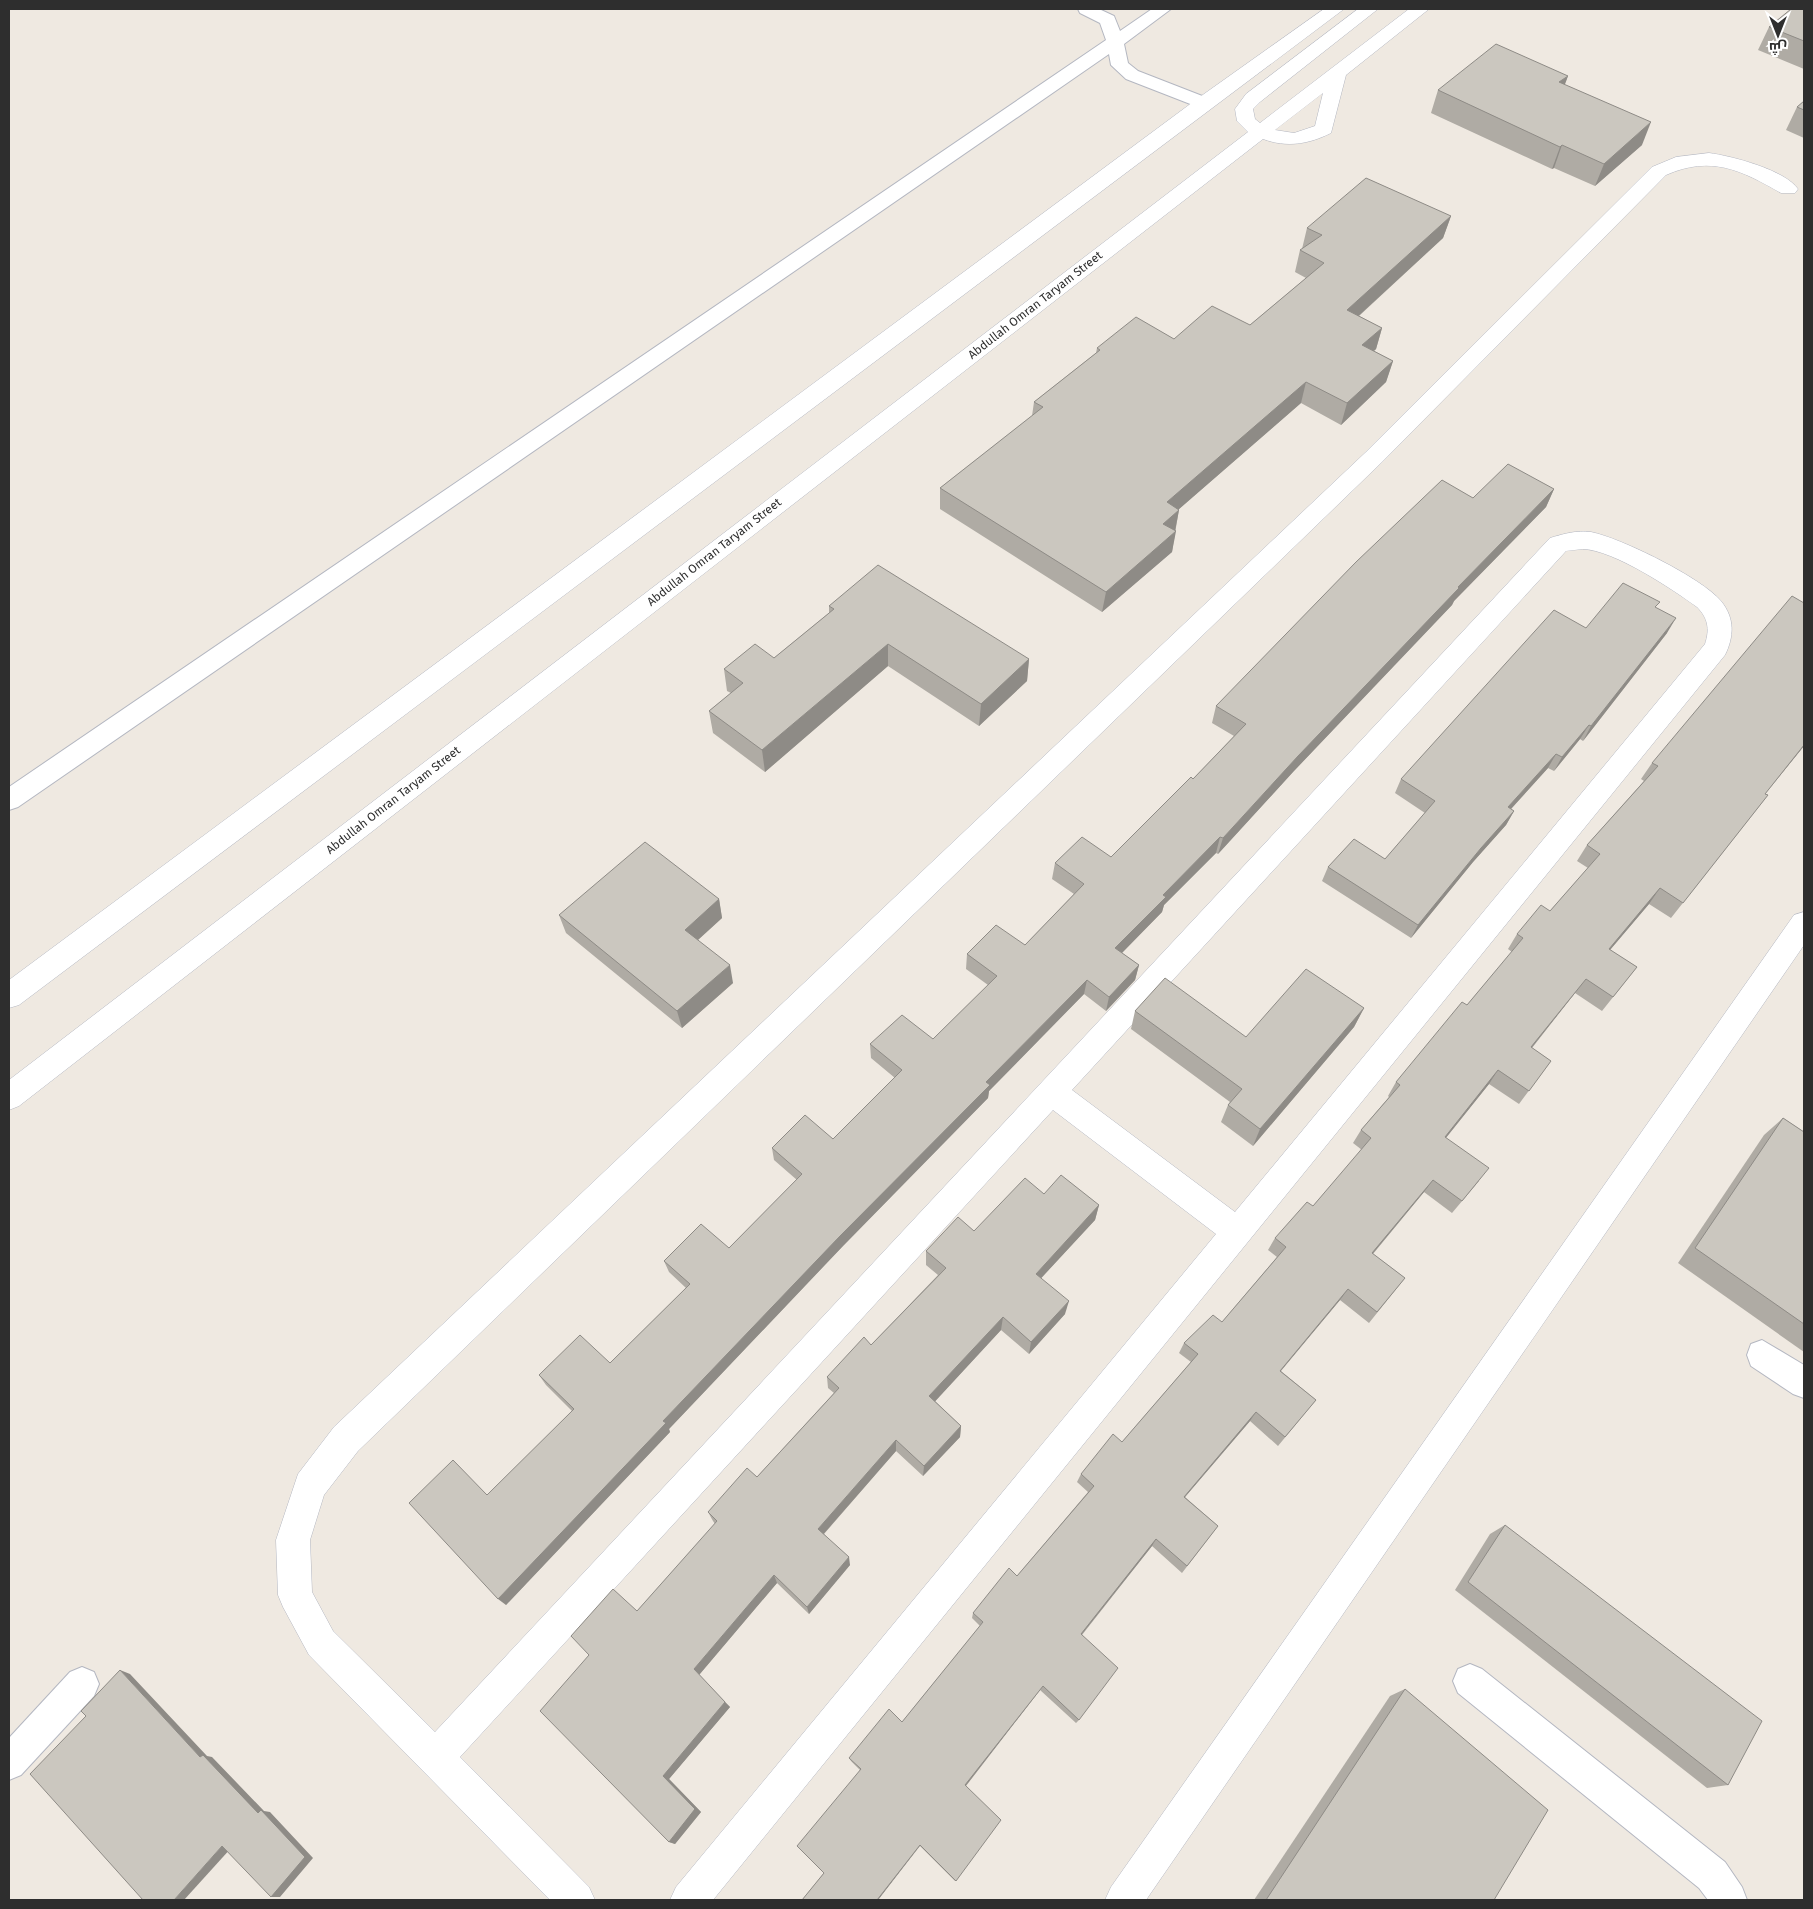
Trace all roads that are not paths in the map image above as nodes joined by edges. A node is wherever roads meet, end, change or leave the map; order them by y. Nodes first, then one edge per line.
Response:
1 (1086, 9) edge
2 (1163, 9) edge
3 (1335, 9) edge
4 (1369, 9) edge
5 (1420, 9) edge
6 (1115, 41) junction
7 (1337, 73) junction
8 (1204, 103) junction
9 (1258, 132) junction
10 (1796, 192) edge
11 (9, 800) edge
12 (1804, 923) edge
13 (9, 996) edge
14 (1051, 1091) junction
15 (9, 1097) edge
16 (1237, 1232) junction
17 (1762, 1355) dead end
18 (1804, 1383) edge
19 (1470, 1681) dead end
20 (82, 1684) dead end
21 (435, 1758) junction
22 (9, 1763) edge
23 (576, 1900) edge
24 (689, 1900) edge
25 (1124, 1900) edge
26 (1729, 1900) edge

1 - 6 lane
2 - 6 lane
3 - 8 street
4 - 9 street
5 - 7 street, Abdullah Omran Taryam Street
6 - 8 lane
6 - 11 lane
7 - 9 street, Abdullah Omran Taryam Street
7 - 9 street
8 - 13 street
9 - 15 street, Abdullah Omran Taryam Street
10 - 21 street
12 - 25 street
14 - 16 street
14 - 16 street
14 - 21 street
16 - 24 street
17 - 18 lane
19 - 26 lane
20 - 22 lane
21 - 23 street

